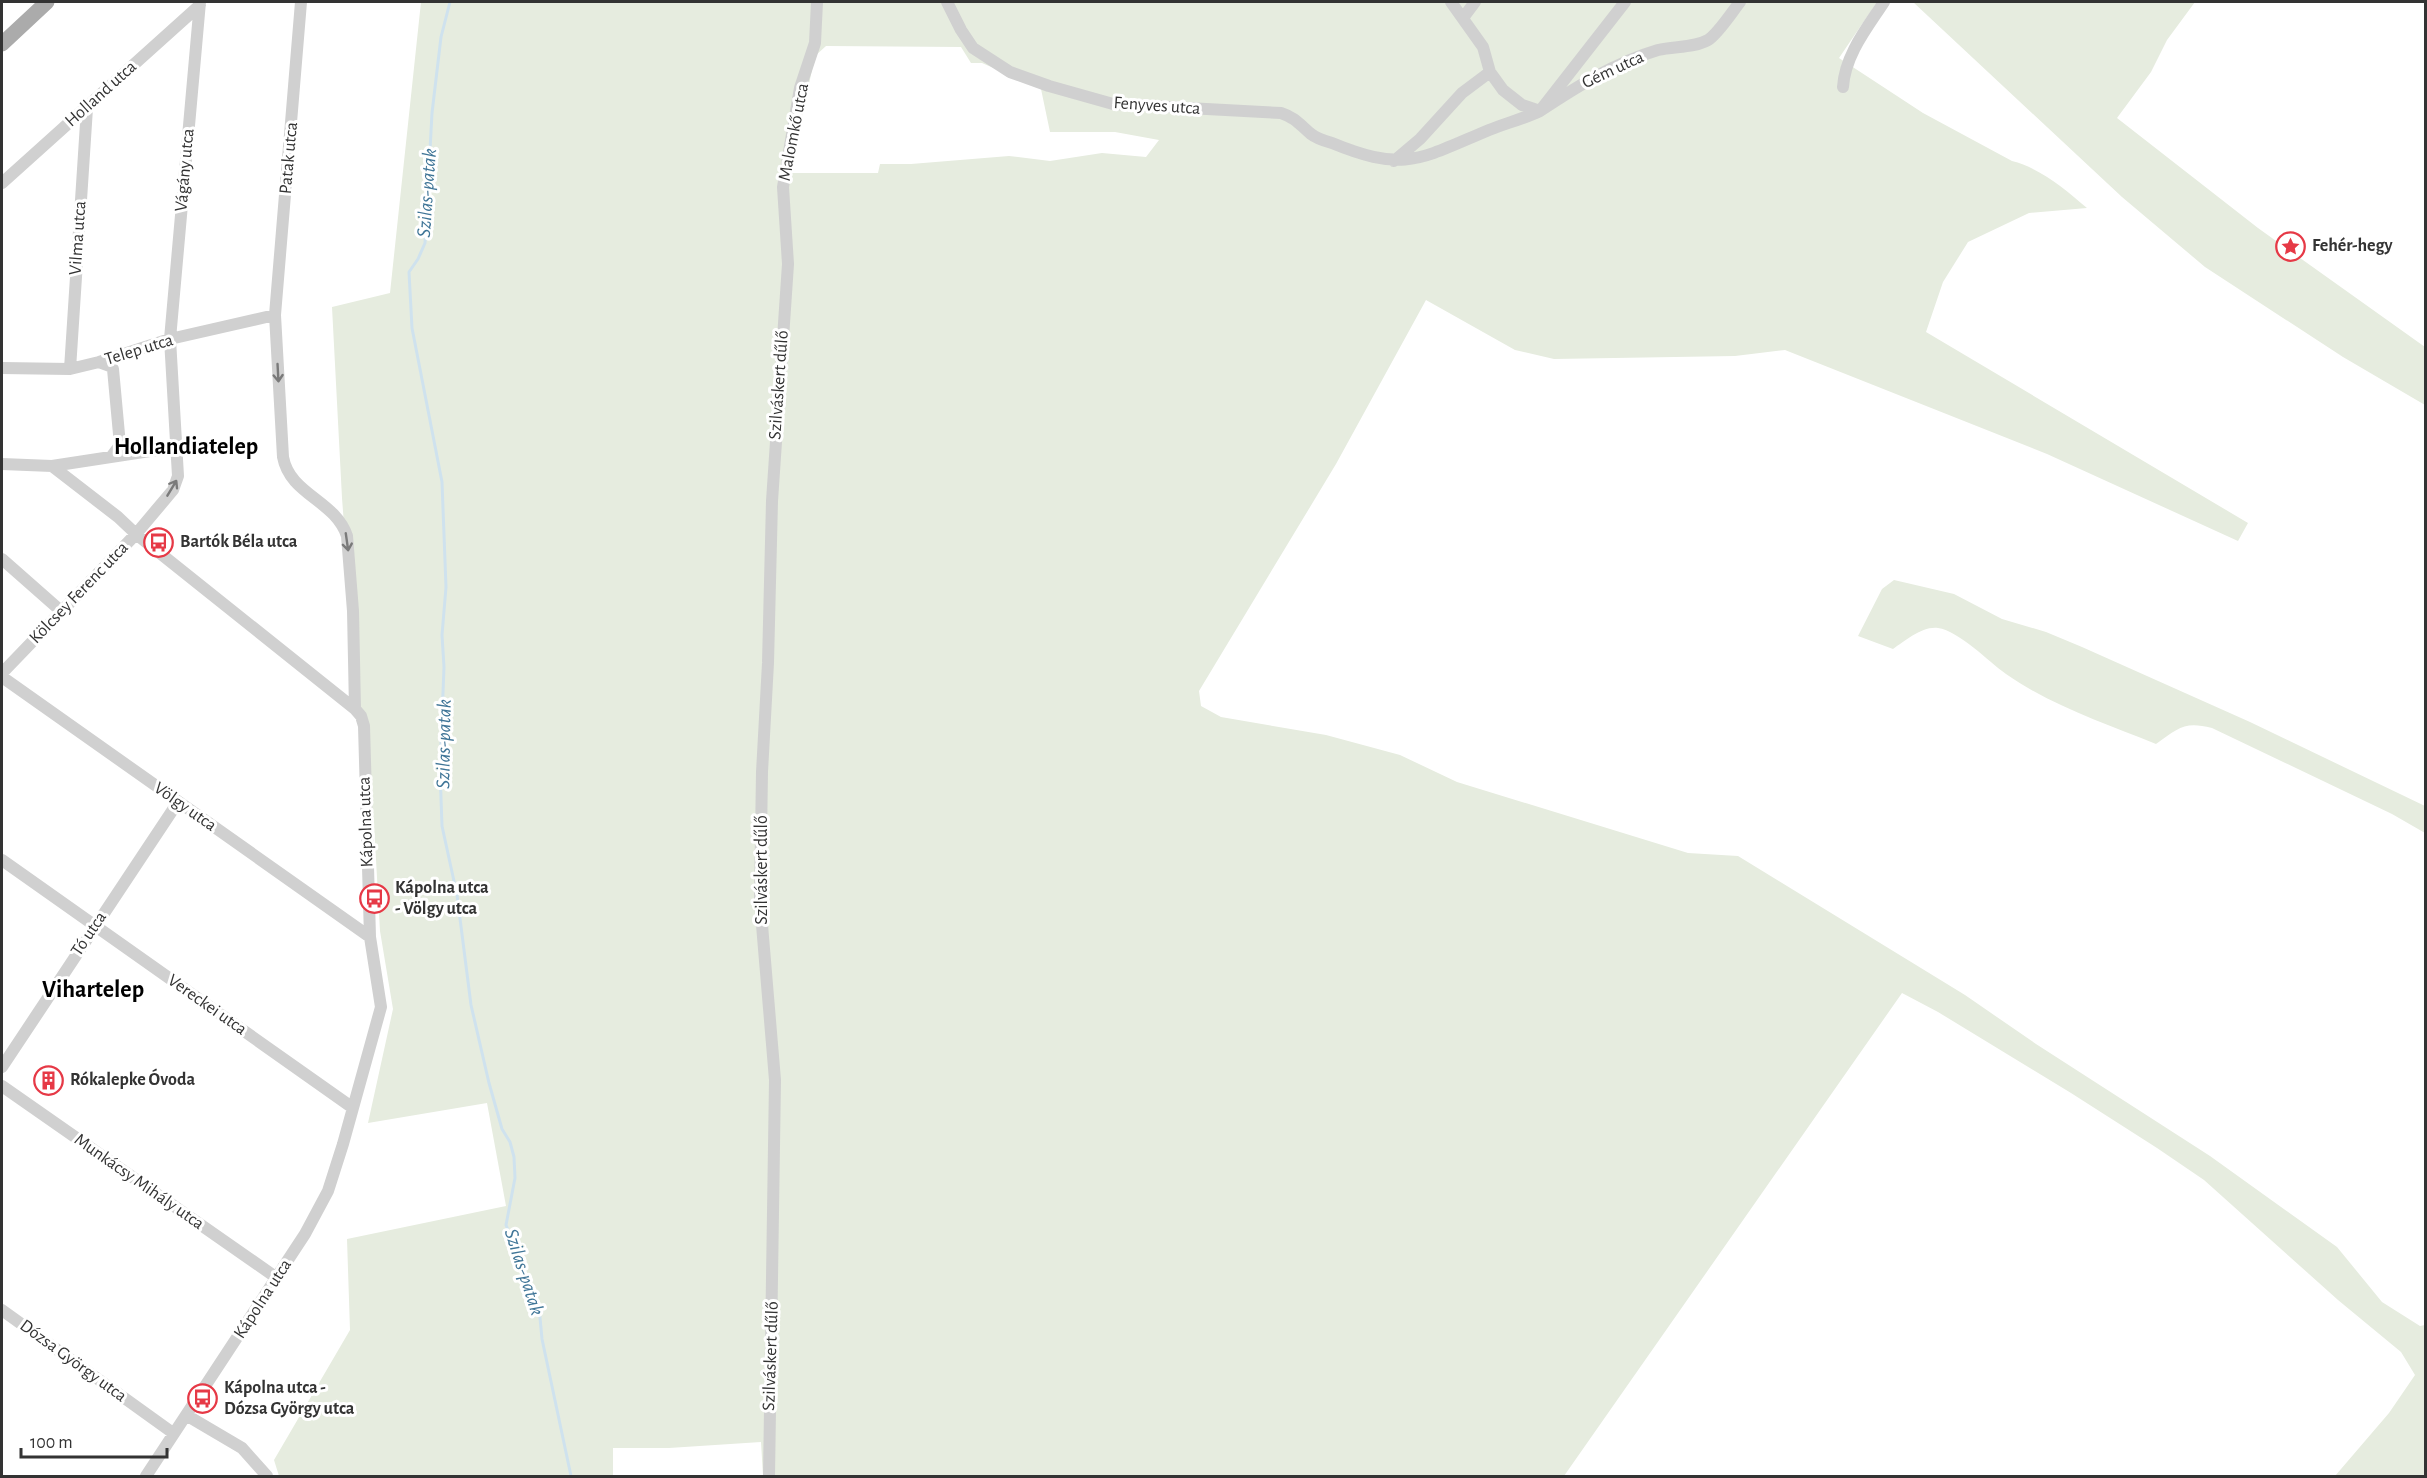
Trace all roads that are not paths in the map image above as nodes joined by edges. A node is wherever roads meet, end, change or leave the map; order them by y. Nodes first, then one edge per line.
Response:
1 (47, 2) edge
2 (301, 2) edge
3 (817, 2) edge
4 (947, 2) edge
5 (1451, 2) edge
6 (1475, 2) edge
7 (1625, 2) edge
8 (1740, 2) edge
9 (1884, 2) edge
10 (200, 3) edge
11 (1463, 18) junction
12 (2, 44) edge
13 (1490, 72) junction
14 (1843, 87) dead end
15 (87, 108) junction
16 (1540, 111) junction
17 (1394, 161) junction
18 (2, 183) edge
19 (788, 264) joint
20 (275, 315) junction
21 (170, 339) junction
22 (99, 362) junction
23 (2, 368) edge
24 (70, 369) junction
25 (176, 447) junction
26 (111, 457) junction
27 (2, 464) edge
28 (52, 466) junction
29 (136, 534) junction
30 (2, 559) edge
31 (61, 611) junction
32 (2, 675) edge
33 (355, 709) junction
34 (178, 802) junction
35 (2, 860) edge
36 (94, 926) junction
37 (370, 937) junction
38 (2, 1067) edge
39 (2, 1086) edge
40 (353, 1108) junction
41 (277, 1278) junction
42 (2, 1310) edge
43 (186, 1415) junction
44 (173, 1433) junction
45 (146, 1476) edge
46 (267, 1476) edge
47 (769, 1476) edge

1 - 12 main road
2 - 20 street, Patak utca
3 - 19 street, Malomkő utca
4 - 17 street, Fenyves utca
5 - 11 street
6 - 11 street
7 - 16 street
8 - 16 street, Gém utca
9 - 14 street
10 - 15 street, Holland utca
10 - 21 street, Vágány utca
11 - 13 street
13 - 16 street
13 - 17 street
15 - 18 street, Holland utca
15 - 24 street, Vilma utca
16 - 17 street, Fenyves utca
19 - 47 street, Szilváskert dűlő
20 - 21 street, Telep utca
20 -> 33 street, Kápolna utca
21 - 22 street, Telep utca
21 - 25 street, Kölcsey Ferenc utca
22 - 24 street, Telep utca
22 - 26 street
23 - 24 street, Telep utca
25 - 26 street
29 -> 25 street, Kölcsey Ferenc utca
26 - 28 street
27 - 28 street
28 - 29 street
29 - 31 street, Kölcsey Ferenc utca
29 - 33 street
30 - 31 street
31 - 32 street, Kölcsey Ferenc utca
32 - 34 street, Völgy utca
33 - 37 street, Kápolna utca
34 - 36 street, Tó utca
34 - 37 street, Völgy utca
35 - 36 street, Vereckei utca
36 - 38 street, Tó utca
36 - 40 street, Vereckei utca
37 - 40 street, Kápolna utca
39 - 41 street, Munkácsy Mihály utca
40 - 41 street, Kápolna utca
41 - 43 street, Kápolna utca
42 - 44 street, Dózsa György utca
43 - 44 street, Kápolna utca
43 - 46 street
44 - 45 street, Kápolna utca

